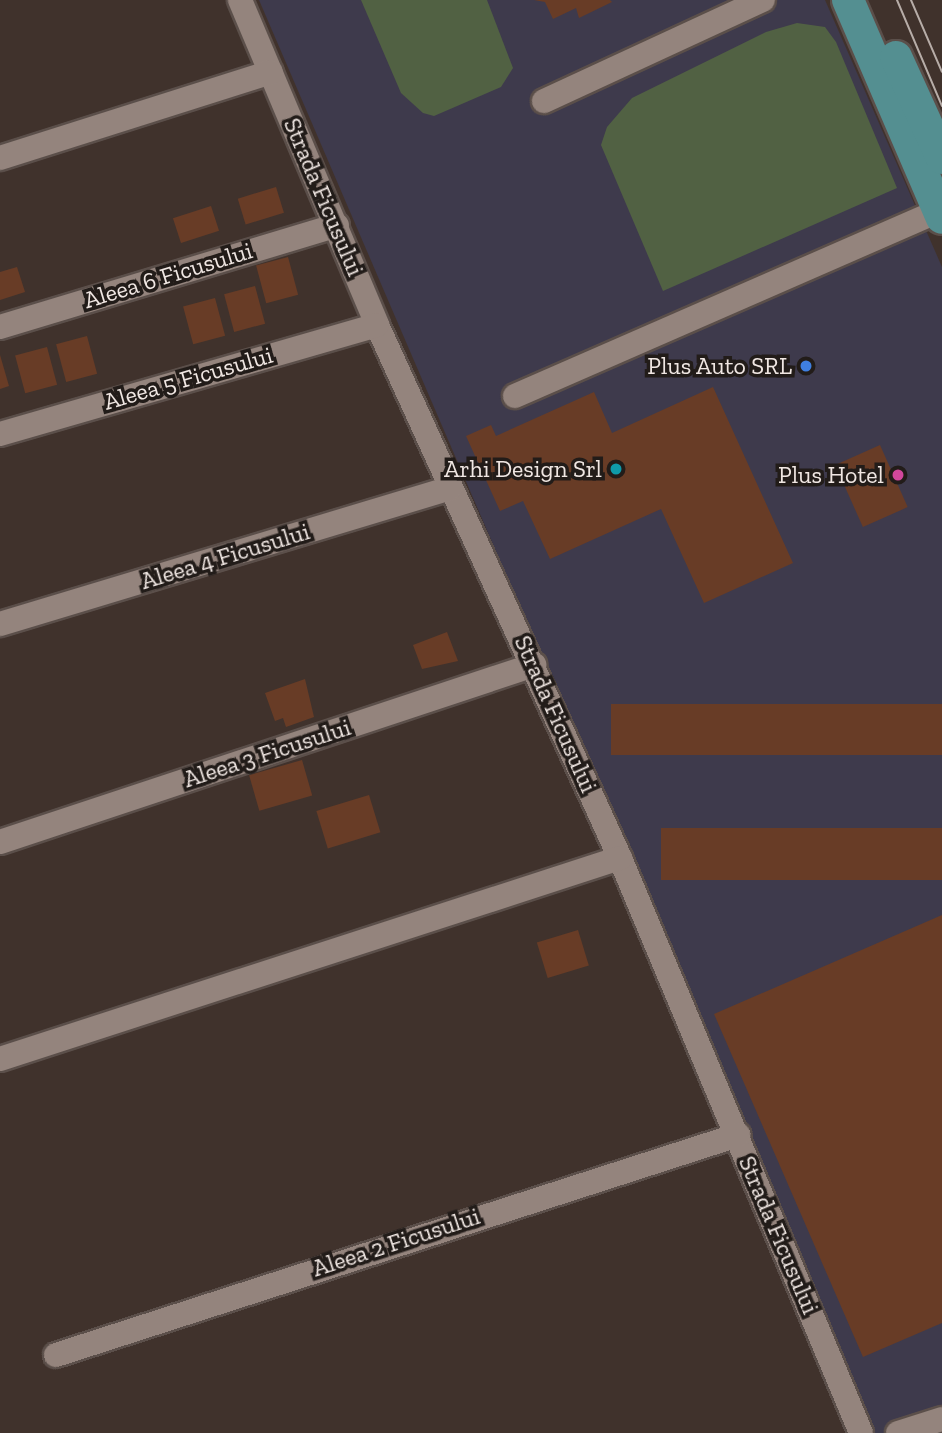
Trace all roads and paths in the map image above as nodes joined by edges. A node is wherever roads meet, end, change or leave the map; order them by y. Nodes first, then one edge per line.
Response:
1 (240, 0) edge
2 (763, 0) edge
3 (848, 0) edge
4 (872, 0) edge
5 (271, 72) junction
6 (544, 101) dead end
7 (0, 158) edge
8 (942, 158) edge
9 (941, 215) edge
10 (337, 225) junction
11 (377, 325) junction
12 (0, 327) edge
13 (515, 396) dead end
14 (0, 433) edge
15 (450, 488) junction
16 (0, 624) edge
17 (534, 665) junction
18 (0, 842) edge
19 (620, 858) junction
20 (0, 1059) edge
21 (738, 1135) junction
22 (56, 1355) dead end
23 (942, 1419) edge
24 (861, 1433) edge
25 (898, 1433) edge

1 - 5 street, Strada Ficusului
2 - 6 street
3 - 9 main road
4 - 8 main road
5 - 7 street
5 - 10 street, Strada Ficusului
9 - 13 street
10 - 11 street, Strada Ficusului
10 - 12 street, Aleea 6 Ficusului
11 - 14 street, Aleea 5 Ficusului
11 - 15 street, Strada Ficusului
15 - 16 street, Aleea 4 Ficusului
15 - 17 street, Strada Ficusului
17 - 18 street, Aleea 3 Ficusului
17 - 19 street, Strada Ficusului
19 - 20 street
19 - 21 street, Strada Ficusului
21 - 22 street, Aleea 2 Ficusului
21 - 24 street, Strada Ficusului
23 - 25 street

